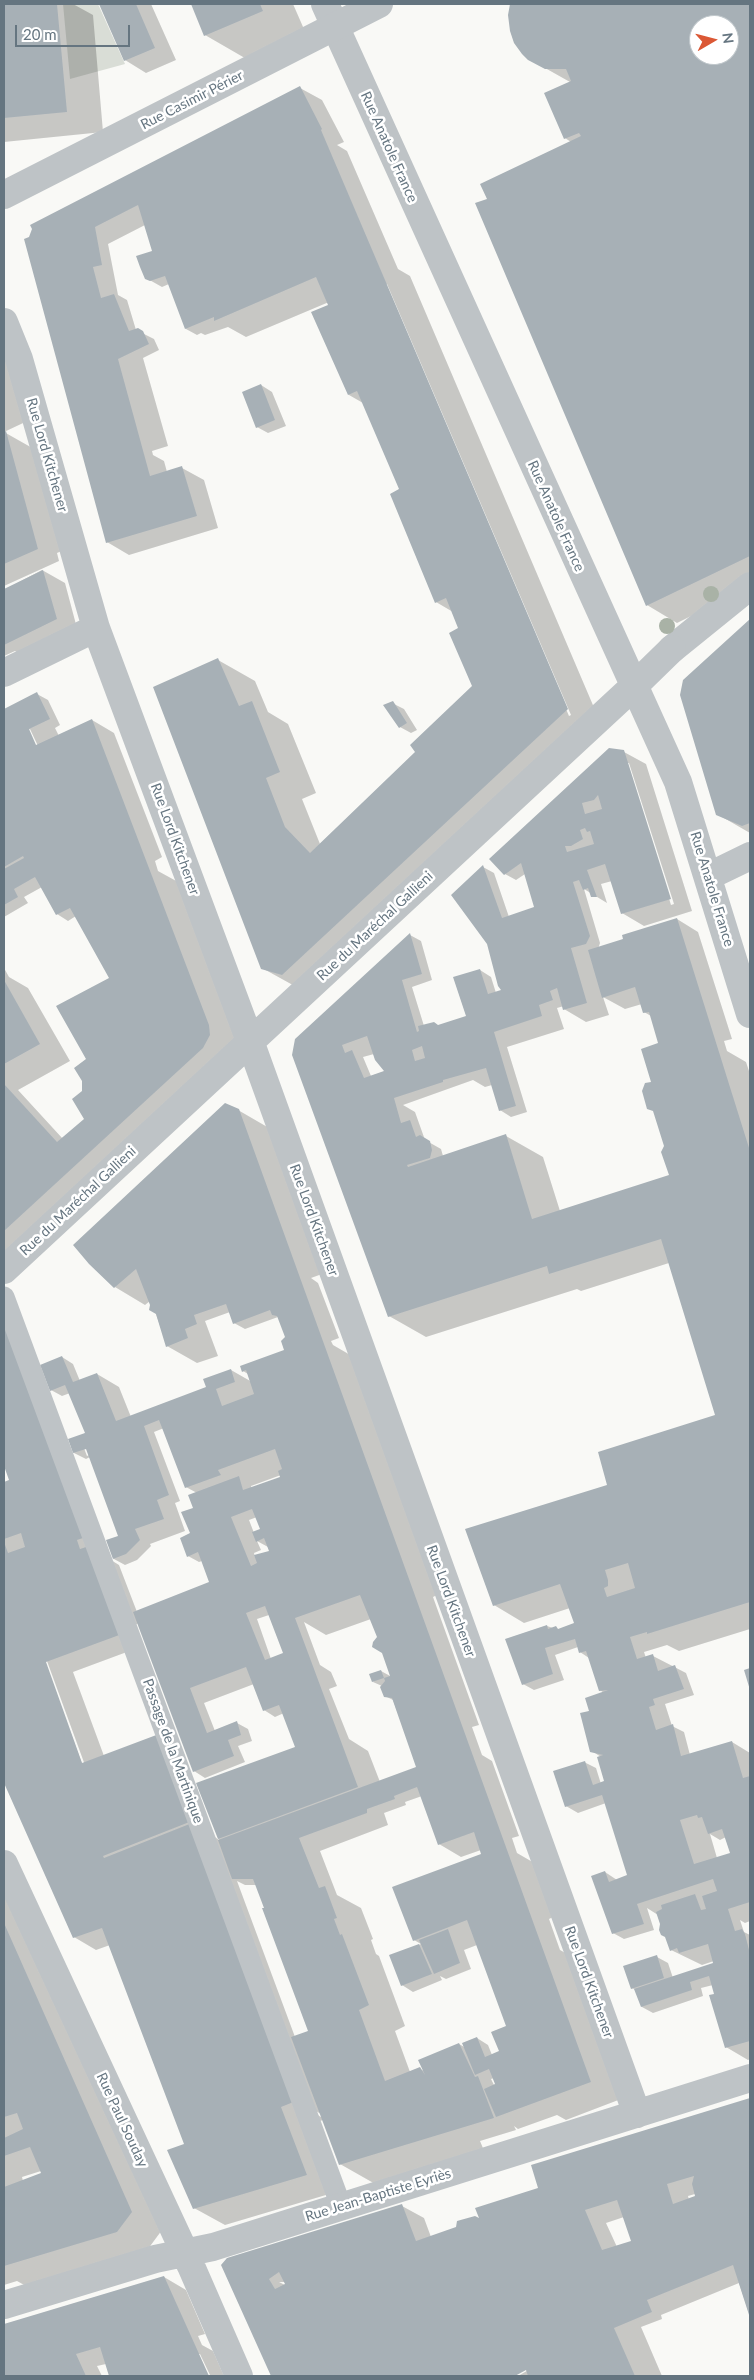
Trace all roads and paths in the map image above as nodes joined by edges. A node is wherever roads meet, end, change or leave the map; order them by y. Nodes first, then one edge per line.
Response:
1 (379, 4) edge
2 (330, 16) edge
3 (4, 195) edge
4 (4, 322) edge
5 (750, 586) edge
6 (96, 628) junction
7 (4, 672) edge
8 (633, 687) junction
9 (750, 856) edge
10 (709, 876) junction
11 (750, 1014) edge
12 (250, 1041) junction
13 (4, 1270) edge
14 (4, 1297) edge
15 (4, 1864) edge
16 (750, 2078) edge
17 (637, 2114) junction
18 (341, 2206) junction
19 (184, 2254) junction
20 (4, 2305) edge
21 (239, 2376) edge

1 - 2 street, Rue Casimir Périer
2 - 3 street, Rue Casimir Périer
2 - 8 street, Rue Anatole France
4 - 6 street, Rue Lord Kitchener
5 - 8 street, Rue du Maréchal Gallieni
6 - 7 street
6 - 12 street, Rue Lord Kitchener
8 - 10 street, Rue Anatole France
8 - 12 street, Rue du Maréchal Gallieni
9 - 10 street
10 - 11 street, Rue Anatole France
12 - 13 street, Rue du Maréchal Gallieni
12 - 17 street, Rue Lord Kitchener
14 - 18 lane, Passage de la Martinique
15 - 19 street, Rue Paul Souday
16 - 17 street, Rue Jean-Baptiste Eyriès
17 - 18 street, Rue Jean-Baptiste Eyriès
18 - 19 street, Rue Jean-Baptiste Eyriès
19 - 20 street, Rue Jean-Baptiste Eyriès
19 - 21 street, Rue Paul Souday

